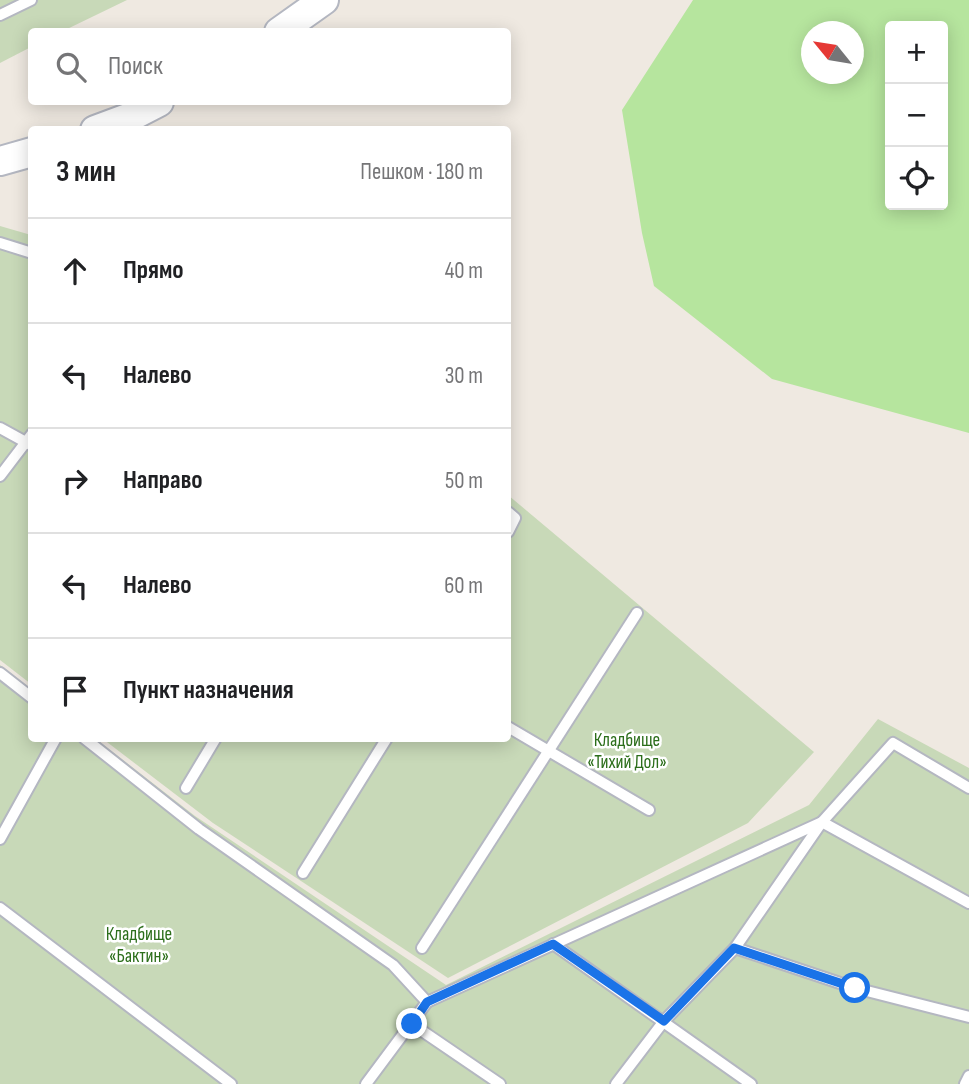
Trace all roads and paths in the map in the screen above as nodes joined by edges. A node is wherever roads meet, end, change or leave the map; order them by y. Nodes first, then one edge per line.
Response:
1 (32, 0) edge
2 (324, 0) edge
3 (0, 15) edge
4 (285, 28) edge
5 (153, 105) edge
6 (106, 126) edge
7 (28, 153) edge
8 (0, 161) edge
9 (0, 243) edge
10 (28, 252) edge
11 (0, 428) edge
12 (28, 441) edge
13 (28, 442) edge
14 (0, 476) edge
15 (637, 613) dead end
16 (0, 673) edge
17 (28, 695) edge
18 (511, 729) edge
19 (54, 742) edge
20 (89, 742) edge
21 (214, 742) edge
22 (385, 742) edge
23 (547, 750) junction
24 (186, 788) dead end
25 (969, 788) edge
26 (649, 810) dead end
27 (822, 822) junction
28 (0, 839) edge
29 (303, 873) dead end
30 (969, 903) edge
31 (0, 908) edge
32 (553, 944) junction
33 (422, 948) dead end
34 (734, 948) junction
35 (427, 1002) junction
36 (969, 1017) edge
37 (664, 1021) junction
38 (412, 1024) junction
39 (969, 1076) edge
40 (230, 1084) edge
41 (366, 1084) edge
42 (500, 1084) edge
43 (616, 1084) edge
44 (751, 1084) edge
45 (965, 1084) edge

1 - 3 lane
2 - 4 street
5 - 6 street
7 - 8 street
9 - 10 lane
11 - 12 lane
13 - 14 lane
15 - 23 lane
16 - 17 lane
18 - 23 lane
19 - 28 lane
20 - 35 lane
21 - 24 lane
22 - 29 lane
23 - 26 lane
23 - 33 lane
25 - 27 lane
27 - 30 lane
27 - 32 lane
27 - 34 lane
31 - 40 lane
32 - 35 lane
32 - 37 lane
34 - 36 lane
34 - 37 lane
35 - 38 lane
37 - 43 lane
37 - 44 lane
38 - 41 lane
38 - 42 lane
39 - 45 lane

